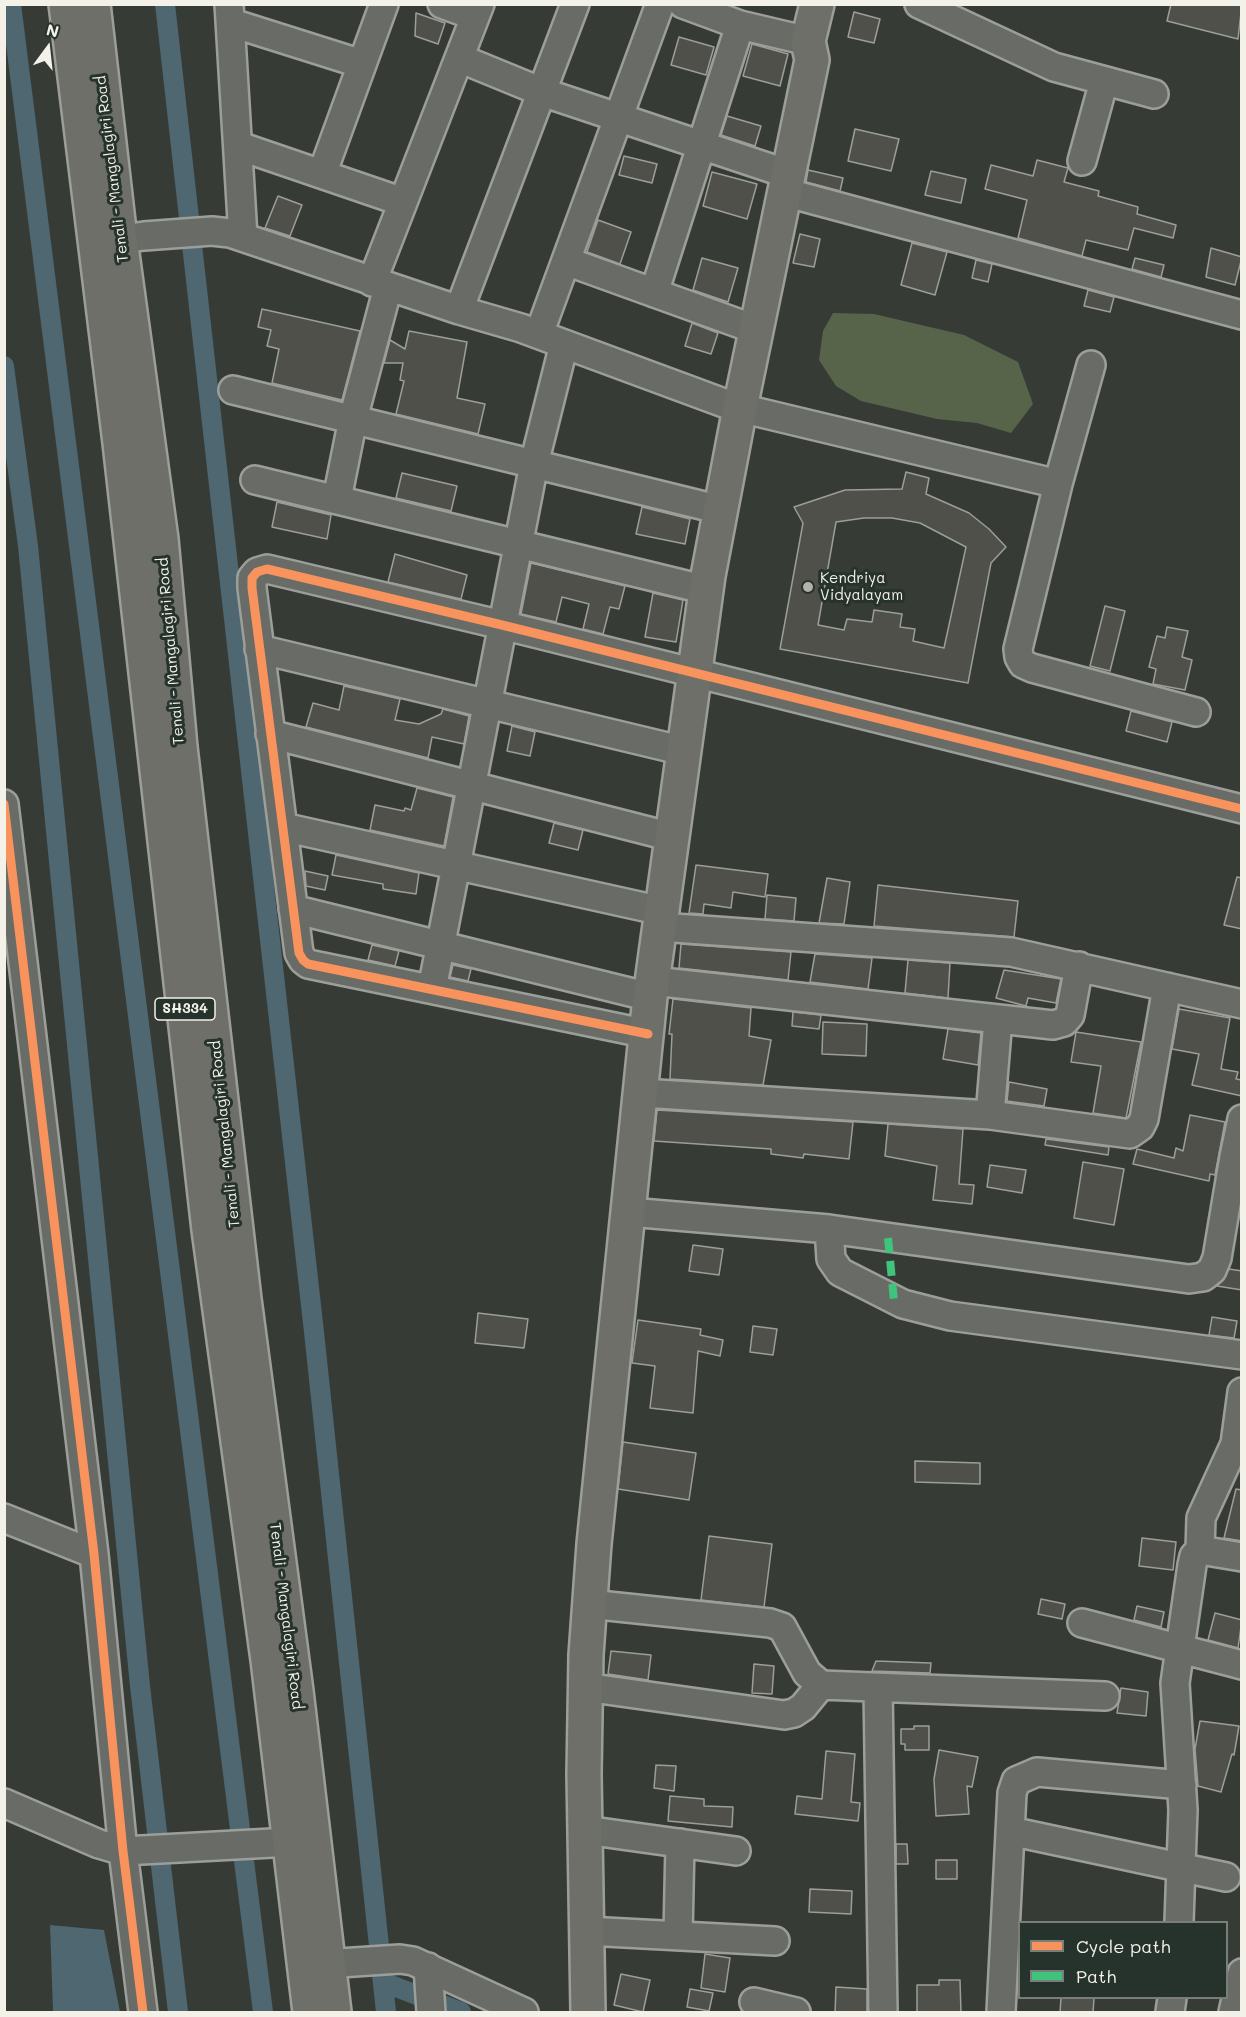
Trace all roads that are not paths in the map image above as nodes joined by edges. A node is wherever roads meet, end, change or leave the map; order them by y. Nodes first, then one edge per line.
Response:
1 (66, 4) edge
2 (93, 4) edge
3 (384, 4) edge
4 (442, 4) edge
5 (575, 4) edge
6 (660, 4) edge
7 (683, 4) edge
8 (919, 4) edge
9 (821, 5) edge
10 (477, 10) edge
11 (230, 14) edge
12 (740, 25) junction
13 (810, 50) junction
14 (459, 58) junction
15 (362, 64) junction
16 (1104, 81) junction
17 (542, 92) junction
18 (1154, 94) dead end
19 (620, 118) junction
20 (701, 145) junction
21 (239, 146) junction
22 (1082, 161) dead end
23 (322, 174) junction
24 (786, 183) junction
25 (403, 202) junction
26 (243, 237) junction
27 (119, 239) junction
28 (566, 261) junction
29 (380, 284) junction
30 (654, 293) junction
31 (459, 310) junction
32 (1242, 315) edge
33 (757, 330) junction
34 (551, 339) junction
35 (1092, 365) dead end
36 (233, 390) dead end
37 (740, 408) junction
38 (353, 419) junction
39 (534, 464) junction
40 (255, 480) dead end
41 (1058, 484) junction
42 (338, 499) junction
43 (721, 510) junction
44 (518, 544) junction
45 (706, 590) junction
46 (502, 625) junction
47 (260, 649) junction
48 (695, 672) junction
49 (486, 704) junction
50 (1196, 712) dead end
51 (270, 734) junction
52 (684, 751) junction
53 (470, 785) junction
54 (4, 804) edge
55 (1242, 810) edge
56 (283, 826) junction
57 (672, 837) junction
58 (455, 865) junction
59 (293, 909) junction
60 (661, 919) junction
61 (441, 945) junction
62 (1079, 966) junction
63 (1167, 987) junction
64 (432, 989) junction
65 (651, 989) junction
66 (1242, 1004) edge
67 (998, 1019) junction
68 (648, 1034) junction
69 (642, 1093) junction
70 (990, 1115) junction
71 (1242, 1119) edge
72 (1238, 1158) edge
73 (629, 1212) junction
74 (829, 1229) junction
75 (1242, 1354) edge
76 (1242, 1392) edge
77 (4, 1518) edge
78 (1200, 1550) junction
79 (94, 1554) junction
80 (1242, 1557) edge
81 (589, 1604) junction
82 (1082, 1623) dead end
83 (1178, 1650) junction
84 (1242, 1665) edge
85 (821, 1685) junction
86 (585, 1687) junction
87 (878, 1688) junction
88 (1105, 1696) dead end
89 (1182, 1785) junction
90 (4, 1803) edge
91 (585, 1830) junction
92 (1010, 1831) junction
93 (279, 1843) junction
94 (680, 1843) junction
95 (131, 1851) junction
96 (736, 1851) dead end
97 (1182, 1867) junction
98 (1226, 1877) dead end
99 (1179, 1921) edge
100 (587, 1931) junction
101 (678, 1936) junction
102 (775, 1941) dead end
103 (327, 1964) junction
104 (428, 1968) junction
105 (1242, 1973) edge
106 (754, 2002) dead end
107 (143, 2013) edge
108 (310, 2013) edge
109 (334, 2013) edge
110 (431, 2013) edge
111 (524, 2013) edge
112 (588, 2013) edge
113 (796, 2013) edge
114 (883, 2013) edge
115 (1001, 2013) edge
116 (1233, 2013) edge

1 - 27 main road, SH334
2 - 27 main road, Tenali - Mangalagiri Road / SH334
3 - 15 street
4 - 10 street
5 - 17 street
6 - 19 street
7 - 12 street
8 - 16 street
9 - 13 main road
10 - 14 street
11 - 15 street
11 - 21 street
12 - 13 street
12 - 20 street
13 - 24 main road
14 - 17 street
14 - 25 street
15 - 23 street
16 - 18 street
16 - 22 street
17 - 19 street
17 - 31 street
19 - 20 street
19 - 28 street
20 - 24 street
20 - 30 street
21 - 23 street
21 - 26 street
23 - 25 street
24 - 32 street
24 - 33 main road
25 - 29 street
26 - 27 street
26 - 29 street
27 - 93 main road, SH334
27 - 103 main road, Tenali - Mangalagiri Road / SH334
28 - 30 street
28 - 34 street
29 - 31 street
29 - 38 street
30 - 33 street
31 - 34 street
33 - 37 main road
34 - 37 street
34 - 39 street
35 - 41 street
36 - 38 street
37 - 41 street
37 - 43 main road
38 - 39 street
38 - 42 street
39 - 43 street
39 - 44 street
40 - 42 street
41 - 50 street
42 - 44 street
43 - 45 main road
44 - 45 street
44 - 46 street
45 - 48 main road
46 - 47 street
46 - 48 street
46 - 49 street
47 - 49 street
47 - 51 street
48 - 52 main road
48 - 55 street
49 - 52 street
49 - 53 street
51 - 53 street
51 - 56 street
52 - 57 main road
53 - 57 street
53 - 58 street
54 - 79 street
56 - 58 street
56 - 59 street
57 - 60 main road
58 - 60 street
58 - 61 street
59 - 61 street
59 - 64 street
60 - 62 street
60 - 65 main road
61 - 64 street
61 - 65 street
62 - 63 street
62 - 67 street
63 - 66 street
63 - 70 street
64 - 68 street
65 - 67 street
65 - 68 main road
67 - 70 street
68 - 69 main road
69 - 70 street
69 - 73 main road
71 - 72 street
72 - 74 street
73 - 74 street
73 - 81 main road
74 - 75 street
76 - 78 street
77 - 79 street
78 - 80 street
78 - 83 street
79 - 95 street
81 - 85 street
81 - 86 main road
82 - 83 street
83 - 84 street
83 - 89 street
85 - 86 street
85 - 87 street
86 - 91 main road
87 - 88 street
87 - 114 street
89 - 92 street
89 - 97 street
90 - 95 street
91 - 94 street
91 - 100 main road
92 - 97 street
92 - 115 street
93 - 95 street
93 - 103 main road, SH334
94 - 96 street
94 - 101 street
95 - 107 street
97 - 98 street
97 - 99 street
100 - 101 street
100 - 112 main road
101 - 102 street
103 - 104 street
103 - 108 main road, SH334
103 - 109 main road, Tenali - Mangalagiri Road / SH334
104 - 110 street
104 - 111 street
105 - 116 street
106 - 113 street

